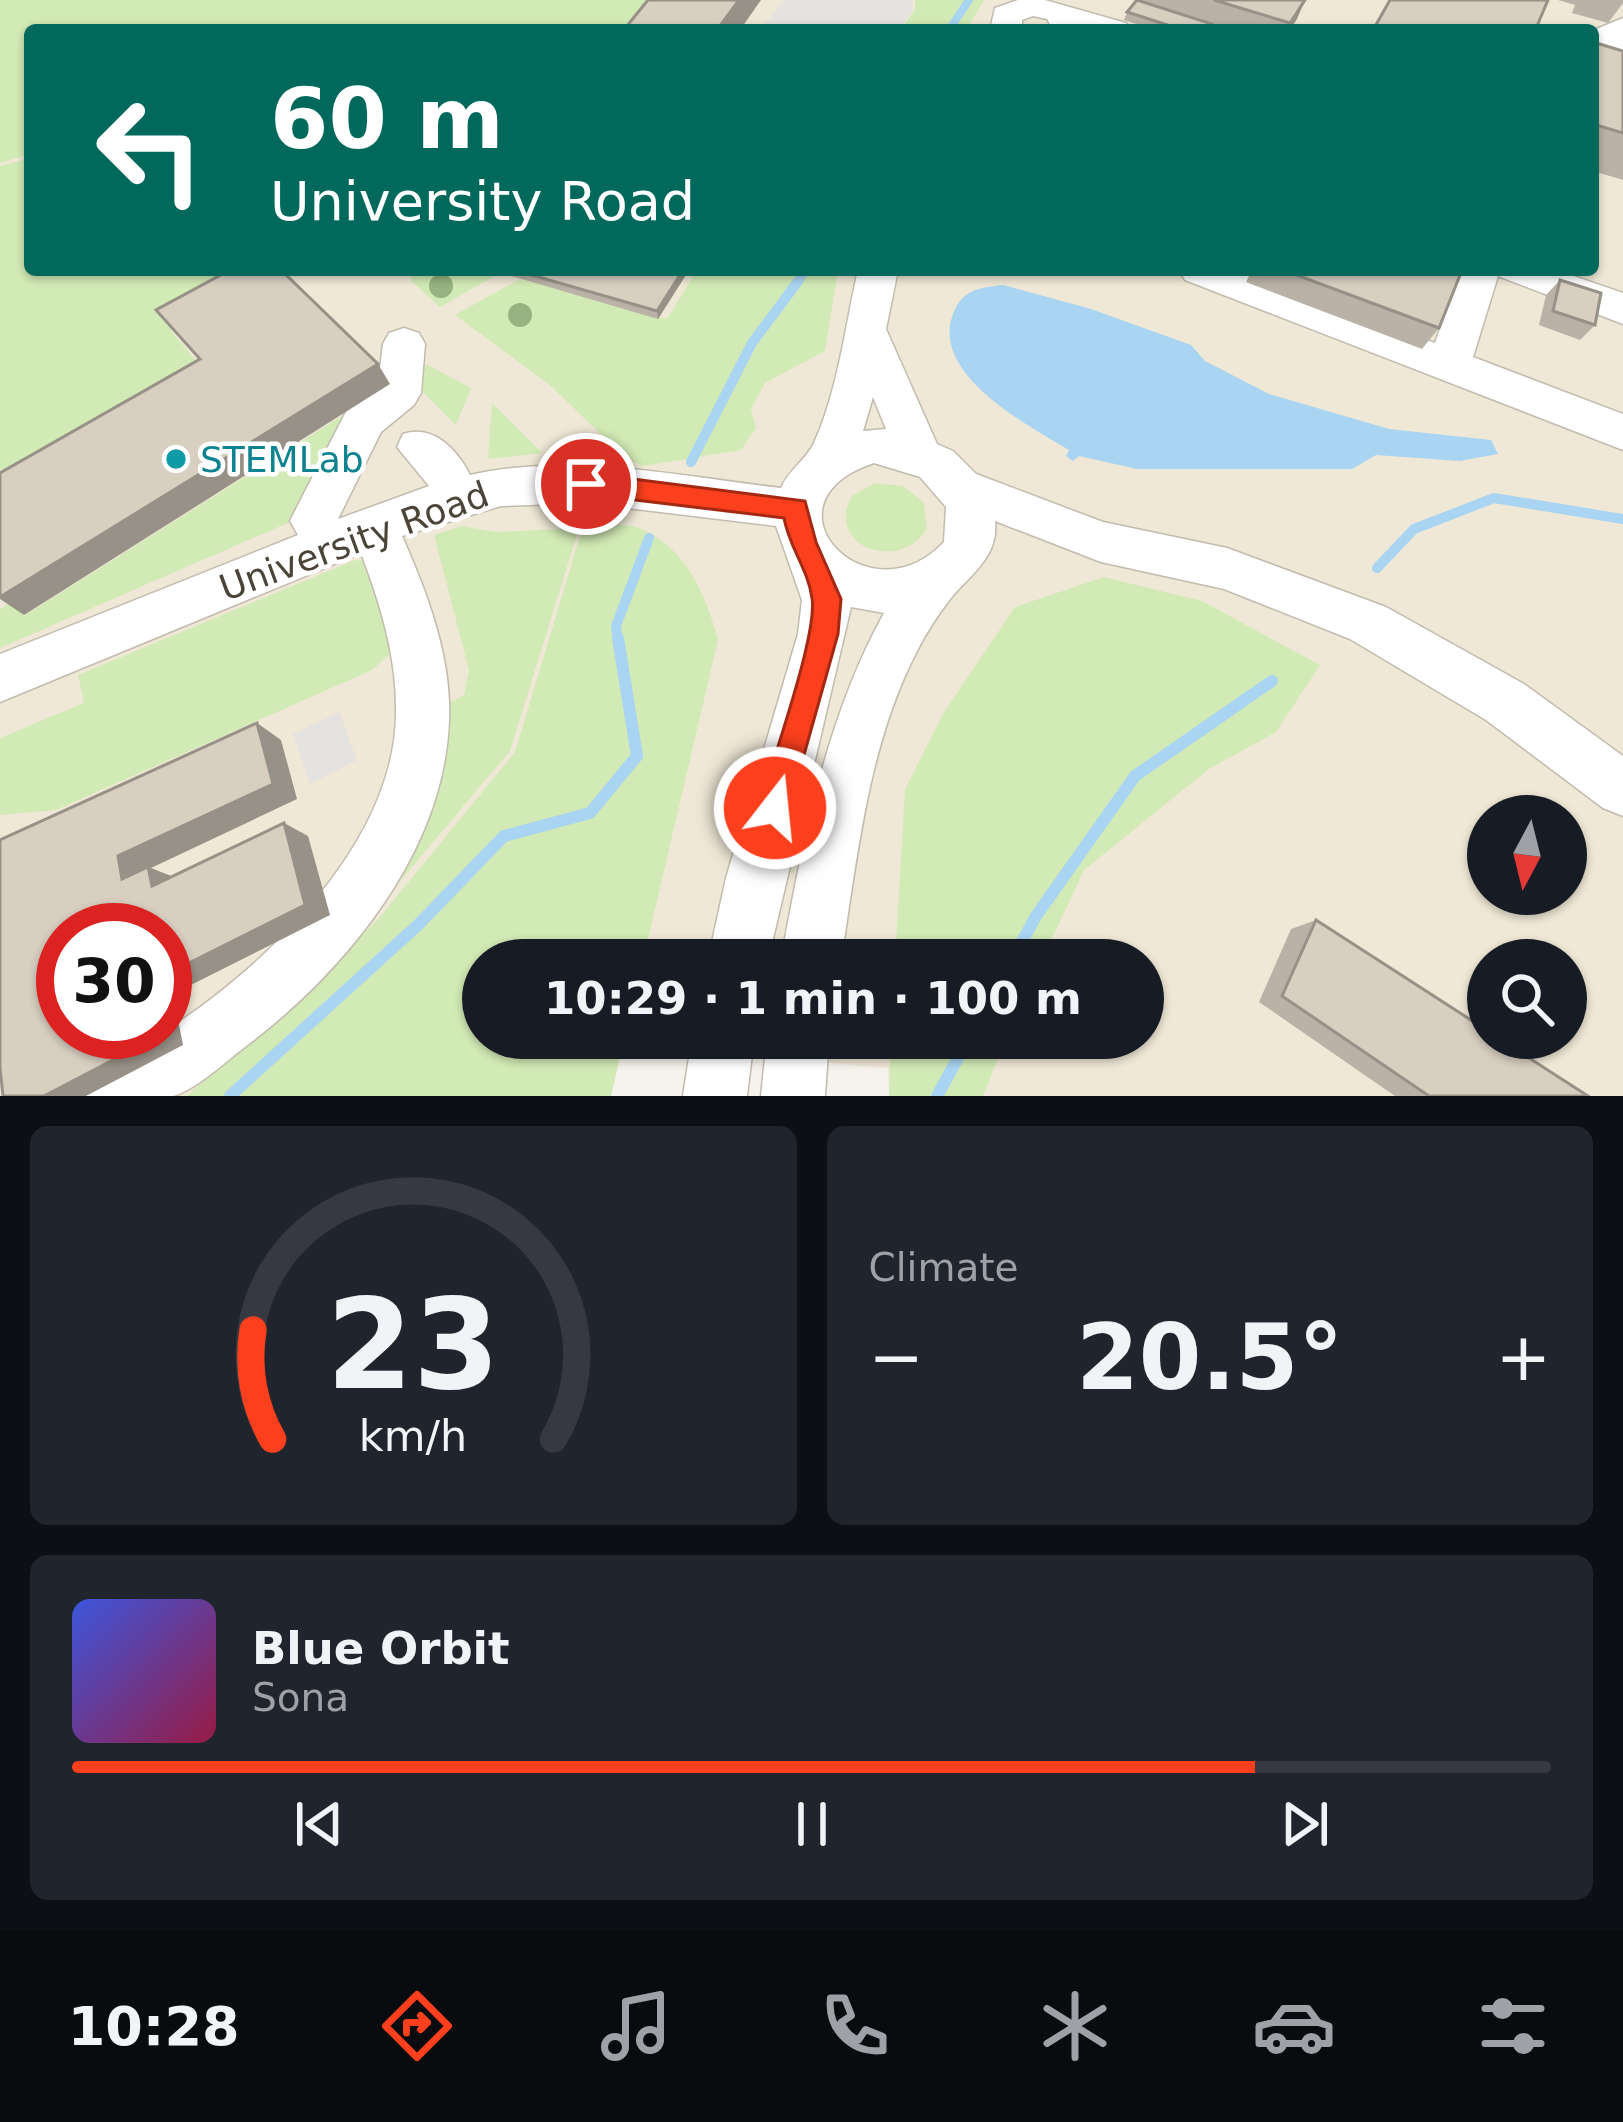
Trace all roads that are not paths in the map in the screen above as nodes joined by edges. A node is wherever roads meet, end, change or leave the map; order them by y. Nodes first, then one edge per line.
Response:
1 (1028, 16) edge
2 (1077, 24) edge
3 (1623, 28) edge
4 (1623, 59) edge
5 (877, 276) edge
6 (1214, 276) edge
7 (1478, 276) edge
8 (1531, 276) edge
9 (1623, 309) edge
10 (866, 330) junction
11 (404, 344) dead end
12 (1449, 366) junction
13 (1623, 432) edge
14 (918, 452) junction
15 (832, 457) junction
16 (963, 489) junction
17 (796, 508) junction
18 (314, 521) dead end
19 (374, 526) junction
20 (1101, 542) junction
21 (814, 563) junction
22 (950, 567) junction
23 (0, 679) edge
24 (1623, 789) edge
25 (742, 939) edge
26 (815, 939) edge
27 (720, 1059) edge
28 (796, 1059) edge
29 (114, 1096) edge
30 (715, 1096) edge
31 (793, 1096) edge

1 - 2 street
3 - 4 street
5 - 10 street
6 - 12 street
7 - 12 street
8 - 9 street
10 - 14 street
10 - 15 street
11 - 18 street
12 - 13 street
14 - 15 street
14 - 16 street
15 - 17 street
16 - 20 street
16 - 22 street
17 - 19 street, University Road
17 - 21 street
19 - 23 street, University Road
19 - 29 street
20 - 22 street
20 - 24 street
21 - 22 street
21 - 25 street
22 - 26 street
27 - 30 street
28 - 31 street

